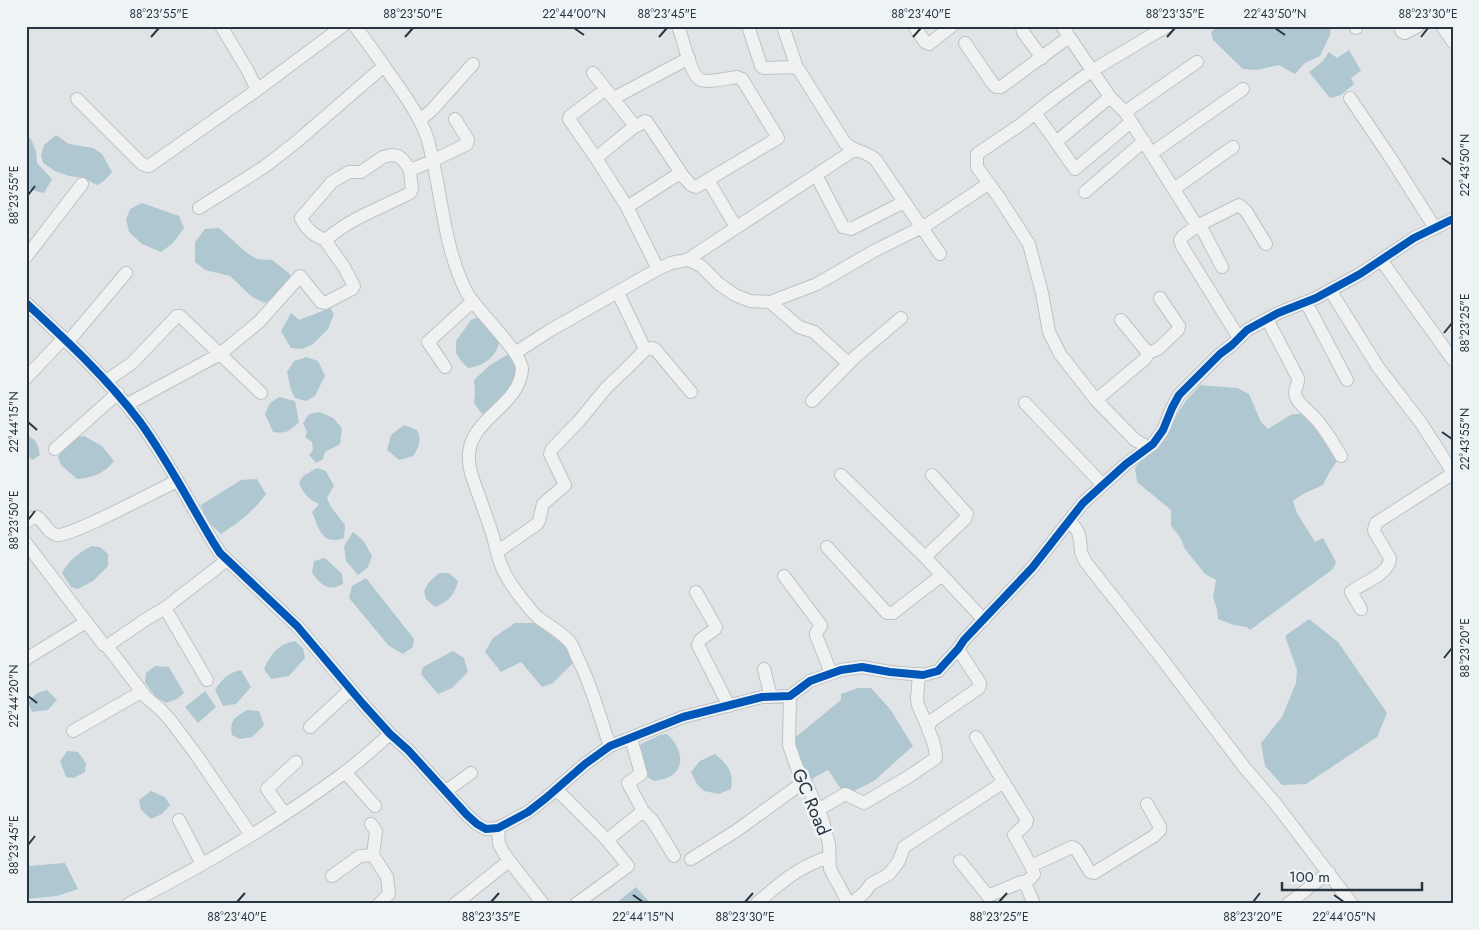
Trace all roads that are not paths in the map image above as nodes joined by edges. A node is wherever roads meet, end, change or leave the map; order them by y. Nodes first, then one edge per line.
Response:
1 (343, 26) edge
2 (355, 26) edge
3 (678, 26) edge
4 (748, 26) edge
5 (783, 26) edge
6 (914, 26) edge
7 (952, 26) edge
8 (1022, 26) edge
9 (1167, 26) edge
10 (1400, 26) edge
11 (1418, 26) edge
12 (1442, 26) edge
13 (224, 28) edge
14 (1066, 32) edge
15 (1453, 42) edge
16 (965, 43) dead end
17 (689, 58) junction
18 (1042, 58) junction
19 (1197, 62) dead end
20 (473, 64) dead end
21 (384, 66) junction
22 (797, 68) junction
23 (1093, 70) junction
24 (593, 73) dead end
25 (1243, 89) dead end
26 (258, 90) junction
27 (610, 94) junction
28 (1110, 97) junction
29 (1350, 98) dead end
30 (77, 99) dead end
31 (1035, 114) junction
32 (1128, 117) junction
33 (420, 120) junction
34 (455, 120) dead end
35 (635, 126) junction
36 (1144, 141) junction
37 (1056, 142) junction
38 (1233, 147) dead end
39 (854, 150) junction
40 (1152, 153) junction
41 (596, 158) junction
42 (432, 161) junction
43 (411, 171) junction
44 (816, 175) junction
45 (683, 176) junction
46 (708, 180) junction
47 (82, 184) dead end
48 (988, 184) junction
49 (1174, 188) junction
50 (1085, 192) dead end
51 (904, 202) junction
52 (627, 207) junction
53 (199, 208) dead end
54 (1453, 219) edge
55 (1198, 225) junction
56 (736, 227) junction
57 (921, 228) junction
58 (1435, 228) junction
59 (327, 240) junction
60 (1266, 244) dead end
61 (940, 254) dead end
62 (26, 257) edge
63 (687, 260) junction
64 (1381, 260) junction
65 (1222, 267) dead end
66 (658, 269) junction
67 (126, 274) dead end
68 (1330, 290) junction
69 (618, 293) junction
70 (1160, 298) dead end
71 (472, 302) junction
72 (770, 302) junction
73 (1306, 302) junction
74 (26, 303) edge
75 (901, 318) dead end
76 (1121, 320) dead end
77 (1267, 320) junction
78 (1239, 338) junction
79 (65, 341) junction
80 (646, 349) junction
81 (515, 353) junction
82 (1148, 353) junction
83 (220, 354) junction
84 (1453, 360) edge
85 (848, 364) junction
86 (445, 368) dead end
87 (26, 378) edge
88 (1347, 380) dead end
89 (106, 381) junction
90 (691, 392) dead end
91 (261, 393) dead end
92 (118, 394) junction
93 (812, 400) dead end
94 (1096, 400) junction
95 (1025, 403) dead end
96 (126, 405) junction
97 (1148, 447) junction
98 (55, 449) dead end
99 (1341, 456) dead end
100 (841, 474) dead end
101 (932, 475) dead end
102 (177, 481) junction
103 (1103, 485) junction
104 (1070, 520) junction
105 (26, 522) edge
106 (26, 543) edge
107 (827, 547) dead end
108 (497, 552) junction
109 (925, 557) junction
110 (227, 560) junction
111 (942, 575) junction
112 (784, 576) dead end
113 (696, 592) dead end
114 (165, 608) junction
115 (1361, 609) dead end
116 (984, 620) junction
117 (86, 622) junction
118 (107, 646) junction
119 (958, 649) junction
120 (26, 659) edge
121 (764, 669) dead end
122 (831, 673) junction
123 (919, 674) junction
124 (207, 680) dead end
125 (350, 690) junction
126 (142, 692) junction
127 (790, 696) junction
128 (772, 697) junction
129 (729, 706) junction
130 (310, 727) dead end
131 (928, 728) junction
132 (73, 731) dead end
133 (390, 734) junction
134 (976, 737) dead end
135 (631, 738) junction
136 (610, 746) junction
137 (296, 762) dead end
138 (345, 772) junction
139 (471, 773) dead end
140 (805, 781) junction
141 (1004, 782) junction
142 (556, 789) junction
143 (446, 792) junction
144 (1147, 804) dead end
145 (374, 806) dead end
146 (643, 810) junction
147 (818, 810) junction
148 (284, 814) junction
149 (179, 820) dead end
150 (371, 824) dead end
151 (498, 828) junction
152 (251, 835) junction
153 (607, 840) junction
154 (373, 855) junction
155 (674, 856) dead end
156 (829, 857) junction
157 (690, 859) dead end
158 (509, 860) junction
159 (960, 861) dead end
160 (202, 864) junction
161 (1031, 866) junction
162 (1328, 872) junction
163 (332, 876) dead end
164 (1025, 882) junction
165 (128, 904) edge
166 (379, 904) edge
167 (455, 904) edge
168 (543, 904) edge
169 (576, 904) edge
170 (756, 904) edge
171 (850, 904) edge
172 (1034, 904) edge
173 (1288, 904) edge
174 (1352, 904) edge

1 - 26 street
2 - 21 street
3 - 17 street
4 - 22 street
5 - 22 street
6 - 7 street
8 - 18 street
9 - 23 street
10 - 11 street
12 - 15 street
13 - 26 street
14 - 18 street
14 - 23 street
16 - 18 street
17 - 27 street
17 - 46 street
19 - 32 street
20 - 33 street
21 - 33 street
21 - 53 street
22 - 39 street
23 - 28 street
23 - 31 street
24 - 27 street
25 - 40 street
26 - 30 street
27 - 35 street
27 - 41 street
28 - 32 street
28 - 37 street
29 - 58 street
31 - 37 street
31 - 48 street
32 - 36 street
32 - 37 street
33 - 42 street
34 - 42 street
35 - 41 street
35 - 45 street
36 - 40 street
36 - 50 street
38 - 49 street
39 - 44 street
39 - 51 street
40 - 49 street
41 - 52 street
42 - 43 street
42 - 71 street
43 - 59 street
43 - 59 street
44 - 51 street
44 - 56 street
45 - 46 street
45 - 52 street
46 - 56 street
47 - 62 street
48 - 57 street
48 - 94 street
49 - 55 street
51 - 57 street
52 - 66 street
54 - 58 street
55 - 60 street
55 - 65 street
55 - 78 street
56 - 63 street
57 - 61 street
57 - 72 street
58 - 64 street
59 - 83 street
63 - 66 street
63 - 72 street
64 - 68 street
64 - 84 street
66 - 69 street
67 - 79 street
68 - 73 street
68 - 115 street
69 - 80 street
69 - 81 street
70 - 82 street
71 - 81 street
71 - 86 street
72 - 85 street
73 - 77 street
73 - 88 street
74 - 79 street
75 - 85 street
76 - 82 street
77 - 78 street
77 - 99 street
78 - 97 street
79 - 87 street
79 - 89 street
80 - 90 street
80 - 108 street
81 - 108 street
82 - 94 street
83 - 89 street
83 - 91 street
83 - 96 street
85 - 93 street
89 - 92 street
92 - 96 street
92 - 98 street
94 - 97 street
95 - 103 street
96 - 102 street
97 - 103 street
100 - 109 street
101 - 109 street
102 - 105 street
102 - 110 street
103 - 104 street
104 - 116 street
104 - 162 street
106 - 117 street
107 - 111 street
108 - 136 street
109 - 111 street
110 - 114 street
110 - 125 street
111 - 116 street
112 - 122 street
113 - 129 street
114 - 118 street
114 - 124 street
116 - 119 street
117 - 118 street
117 - 120 street
118 - 126 street
119 - 123 street
119 - 131 street
121 - 128 street
122 - 123 street
122 - 127 street
123 - 131 street
125 - 130 street
125 - 133 street
126 - 132 street
126 - 152 street
127 - 128 street
127 - 140 street, GC Road
128 - 129 street
129 - 135 street
131 - 147 street
133 - 138 street
133 - 143 street
134 - 141 street
135 - 136 street
135 - 146 street
136 - 142 street
137 - 148 street
138 - 145 street
138 - 148 street
139 - 143 street
140 - 147 street, GC Road
140 - 157 street
141 - 161 street
141 - 171 street
142 - 151 street
142 - 153 street
143 - 151 street
144 - 161 street
146 - 153 street
146 - 155 street
147 - 156 street, GC Road
148 - 152 street
149 - 160 street
150 - 154 street
151 - 158 street
152 - 160 street
153 - 169 street
154 - 163 street
154 - 166 street
156 - 170 street
156 - 171 street, GC Road
158 - 167 street
158 - 168 street
159 - 164 street
160 - 165 street
161 - 164 street
162 - 173 street
162 - 174 street
164 - 172 street

